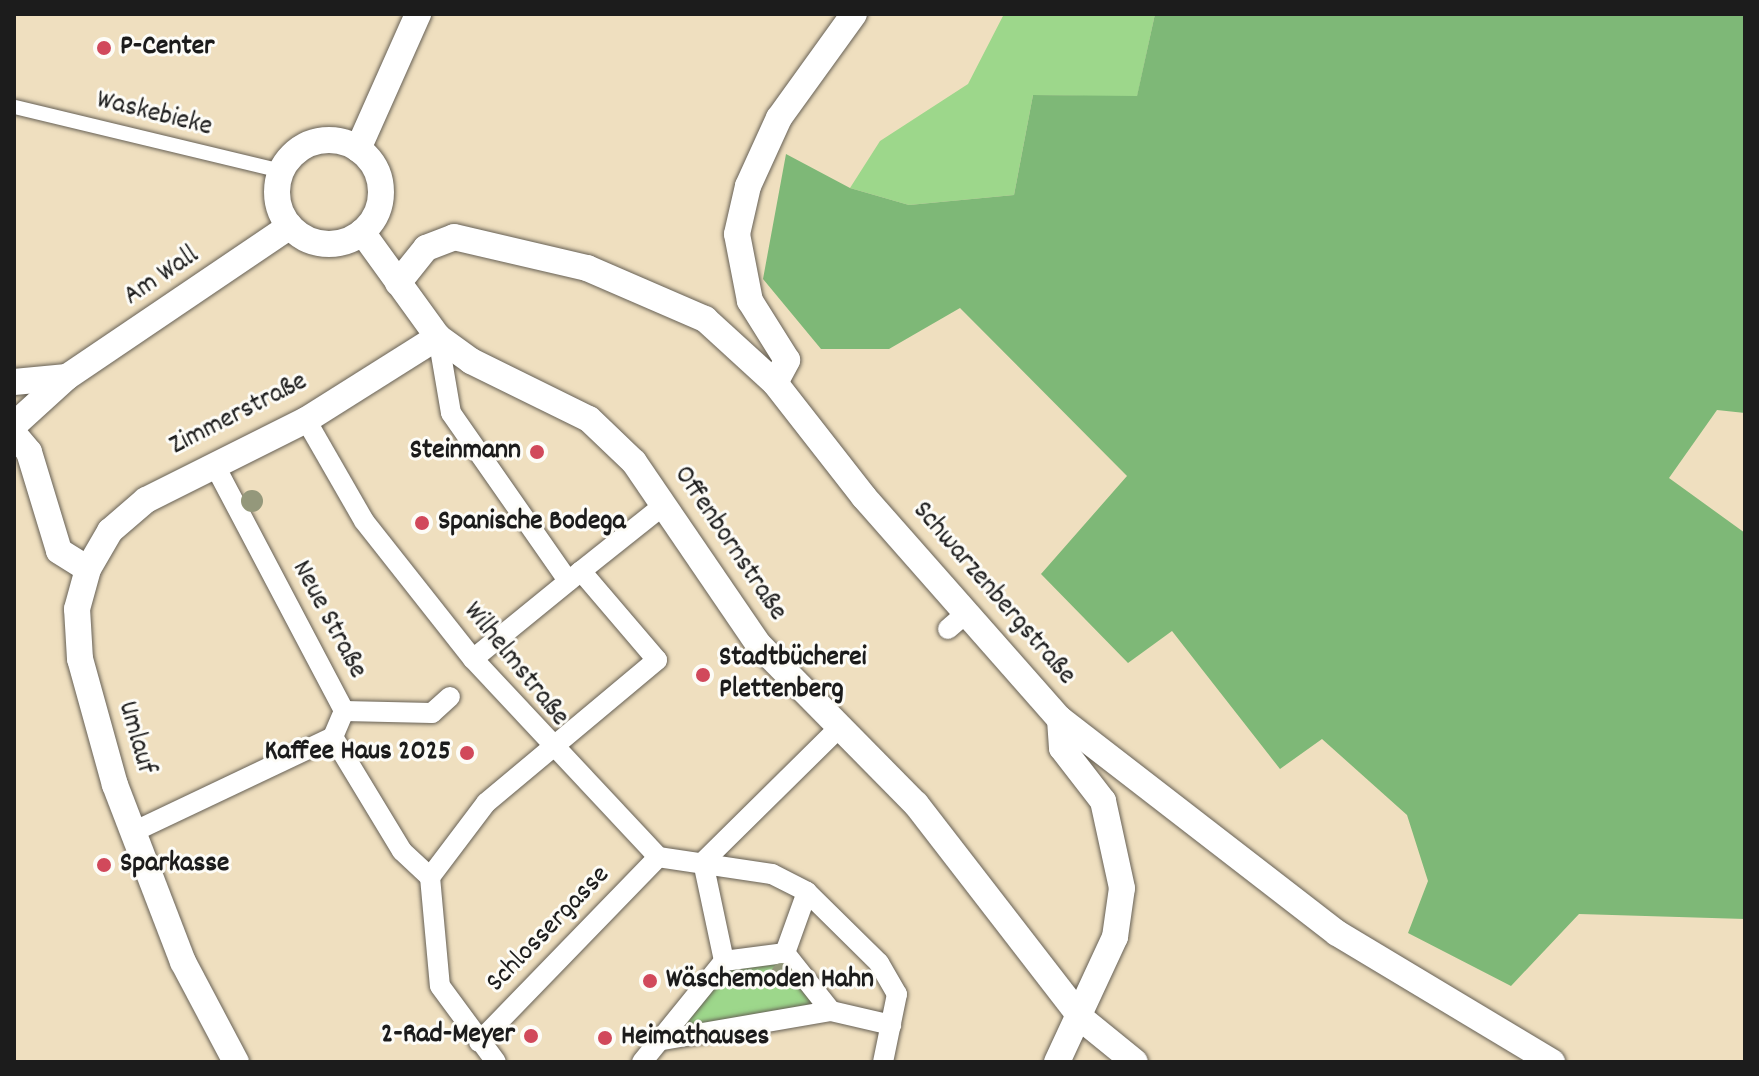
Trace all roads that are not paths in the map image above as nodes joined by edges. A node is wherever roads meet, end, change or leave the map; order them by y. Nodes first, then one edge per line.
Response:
1 (418, 14) edge
2 (854, 14) edge
3 (15, 107) edge
4 (358, 149) junction
5 (282, 171) junction
6 (290, 226) junction
7 (362, 232) junction
8 (398, 283) junction
9 (438, 337) junction
10 (67, 377) junction
11 (14, 382) edge
12 (775, 383) junction
13 (306, 420) junction
14 (14, 425) edge
15 (14, 434) edge
16 (214, 464) junction
17 (664, 505) junction
18 (88, 569) junction
19 (574, 576) junction
20 (475, 670) junction
21 (450, 697) dead end
22 (344, 711) junction
23 (1060, 719) junction
24 (837, 730) junction
25 (333, 737) junction
26 (551, 749) junction
27 (131, 833) junction
28 (658, 857) junction
29 (703, 862) junction
30 (430, 877) junction
31 (807, 892) junction
32 (785, 953) junction
33 (724, 961) junction
34 (831, 1011) junction
35 (1082, 1019) junction
36 (891, 1025) junction
37 (657, 1041) junction
38 (479, 1042) junction
39 (236, 1062) edge
40 (496, 1062) edge
41 (642, 1062) edge
42 (883, 1062) edge
43 (1057, 1062) edge
44 (1135, 1062) edge
45 (1552, 1062) edge

1 - 4 street
2 - 12 street
3 - 5 lane, Waskebieke
4 - 5 street
4 - 7 street
5 - 6 street
6 - 7 street
6 - 10 street, Am Wall
7 - 8 street, Offenbornstraße
8 - 9 street, Offenbornstraße
8 - 12 street, Schwarzenbergstraße
9 - 13 street, Zimmerstraße
9 - 17 street, Offenbornstraße
9 - 19 street
10 - 11 street, Am Wall
10 - 14 street, Am Wall
12 - 23 street, Schwarzenbergstraße
13 - 16 street, Zimmerstraße
13 - 20 street, Wilhelmstraße
15 - 18 street
16 - 18 street, Zimmerstraße
16 - 22 street, Neue Straße
17 - 19 street
17 - 24 street, Offenbornstraße
18 - 27 street, Umlauf
19 - 20 street
19 - 26 street
20 - 26 street, Wilhelmstraße
21 - 22 street
22 - 25 street, Neue Straße
23 - 35 street
23 - 45 street, Schwarzenbergstraße
24 - 29 street
24 - 35 street, Offenbornstraße
25 - 27 street
25 - 30 street
26 - 28 street
26 - 30 street, Wilhelmstraße
27 - 39 street, Umlauf
28 - 29 street
28 - 38 street, Schlossergasse
29 - 31 street
29 - 33 street
30 - 38 street
31 - 32 street
31 - 36 street
32 - 33 street
32 - 34 street
33 - 37 street
34 - 36 street
34 - 37 street
35 - 43 street
35 - 44 street, Offenbornstraße
36 - 42 street
37 - 41 street
38 - 40 street

